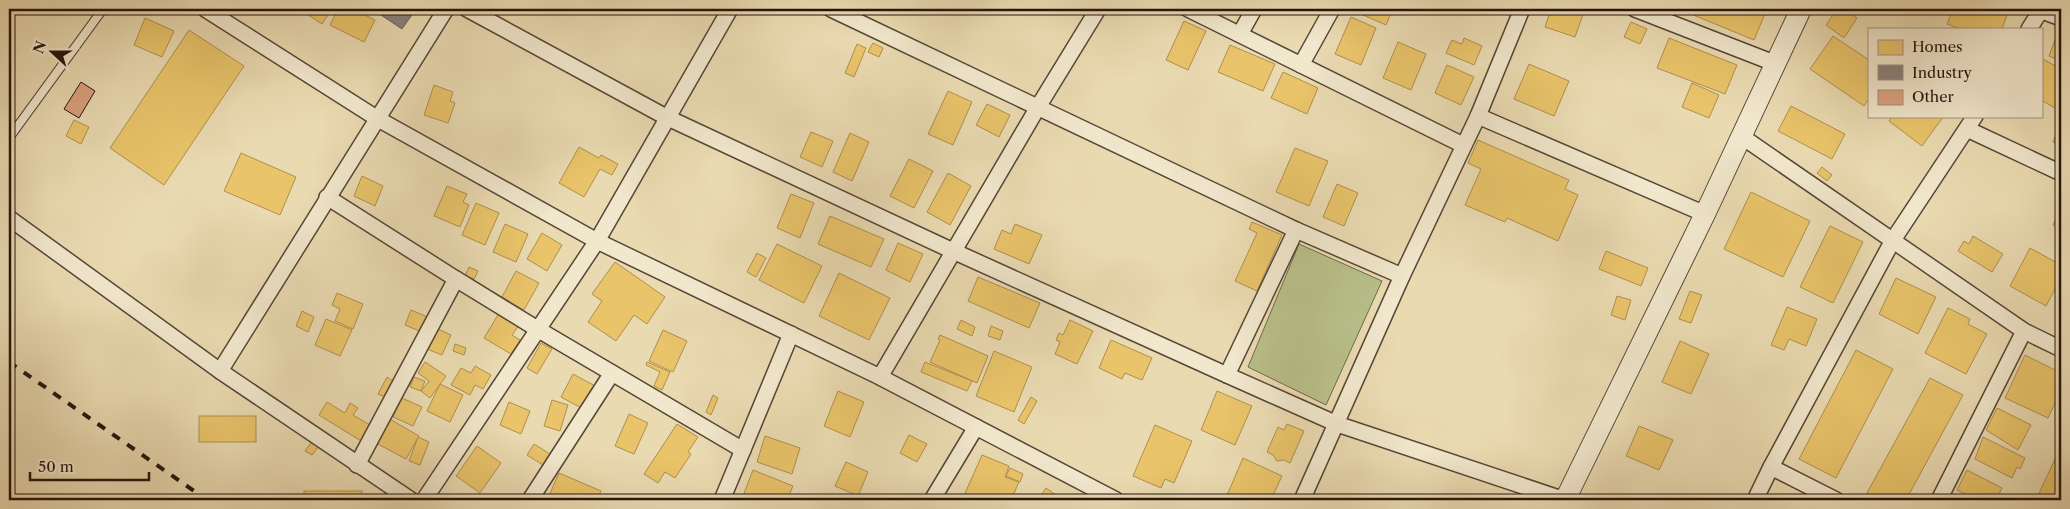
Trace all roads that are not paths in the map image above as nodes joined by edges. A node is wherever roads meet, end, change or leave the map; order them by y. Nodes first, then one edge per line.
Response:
1 (103, 9) edge
2 (205, 9) edge
3 (446, 9) edge
4 (467, 9) edge
5 (730, 9) edge
6 (831, 9) edge
7 (1098, 9) edge
8 (1188, 9) edge
9 (1254, 9) edge
10 (1332, 9) edge
11 (1522, 9) edge
12 (1636, 9) edge
13 (1801, 9) edge
14 (2039, 9) edge
15 (2061, 18) edge
16 (2030, 28) edge
17 (1240, 34) junction
18 (1774, 63) junction
19 (1301, 65) junction
20 (1038, 108) junction
21 (1478, 116) junction
22 (666, 117) junction
23 (378, 119) junction
24 (1971, 123) edge
25 (1741, 136) junction
26 (9, 138) edge
27 (1463, 145) junction
28 (2061, 173) edge
29 (327, 197) junction
30 (1705, 214) junction
31 (9, 218) edge
32 (1296, 230) junction
33 (597, 240) junction
34 (1893, 240) junction
35 (953, 251) junction
36 (1402, 276) junction
37 (456, 278) junction
38 (539, 330) junction
39 (2024, 330) junction
40 (791, 334) junction
41 (2061, 349) edge
42 (220, 370) junction
43 (612, 373) junction
44 (1227, 375) junction
45 (880, 377) junction
46 (1337, 424) junction
47 (976, 427) junction
48 (743, 450) junction
49 (357, 465) junction
50 (1771, 467) junction
51 (410, 500) edge
52 (424, 500) edge
53 (530, 500) edge
54 (722, 500) edge
55 (932, 500) edge
56 (1116, 500) edge
57 (1302, 500) edge
58 (1565, 500) edge
59 (1755, 500) edge
60 (1836, 500) edge
61 (1939, 500) edge

1 - 26 lane
2 - 23 street
3 - 23 street
4 - 22 street
5 - 22 street
6 - 20 street
7 - 20 street
8 - 17 street
9 - 17 street
10 - 19 street
11 - 21 street
12 - 18 street
13 - 18 street
14 - 15 street
14 - 16 street
17 - 19 street
18 - 25 street
19 - 27 street
20 - 32 street
20 - 35 street
21 - 27 street
21 - 30 street
22 - 33 street
22 - 35 street
23 - 29 street
23 - 33 street
24 - 28 street
24 - 34 street
25 - 30 street
25 - 34 street
27 - 36 street
29 - 37 street
29 - 42 street
30 - 58 street
31 - 42 street
32 - 36 street
32 - 44 street
33 - 38 street
33 - 40 street
34 - 39 street
34 - 50 street
35 - 44 street
35 - 45 street
36 - 46 street
37 - 38 street
37 - 49 street
38 - 43 street
38 - 52 street
39 - 41 street
39 - 61 street
40 - 45 street
40 - 48 street
42 - 49 street
43 - 48 street
43 - 53 street
44 - 46 street
45 - 47 street
46 - 57 street
46 - 58 street
47 - 55 street
47 - 56 street
48 - 54 street
49 - 51 street
50 - 59 street
50 - 60 street

